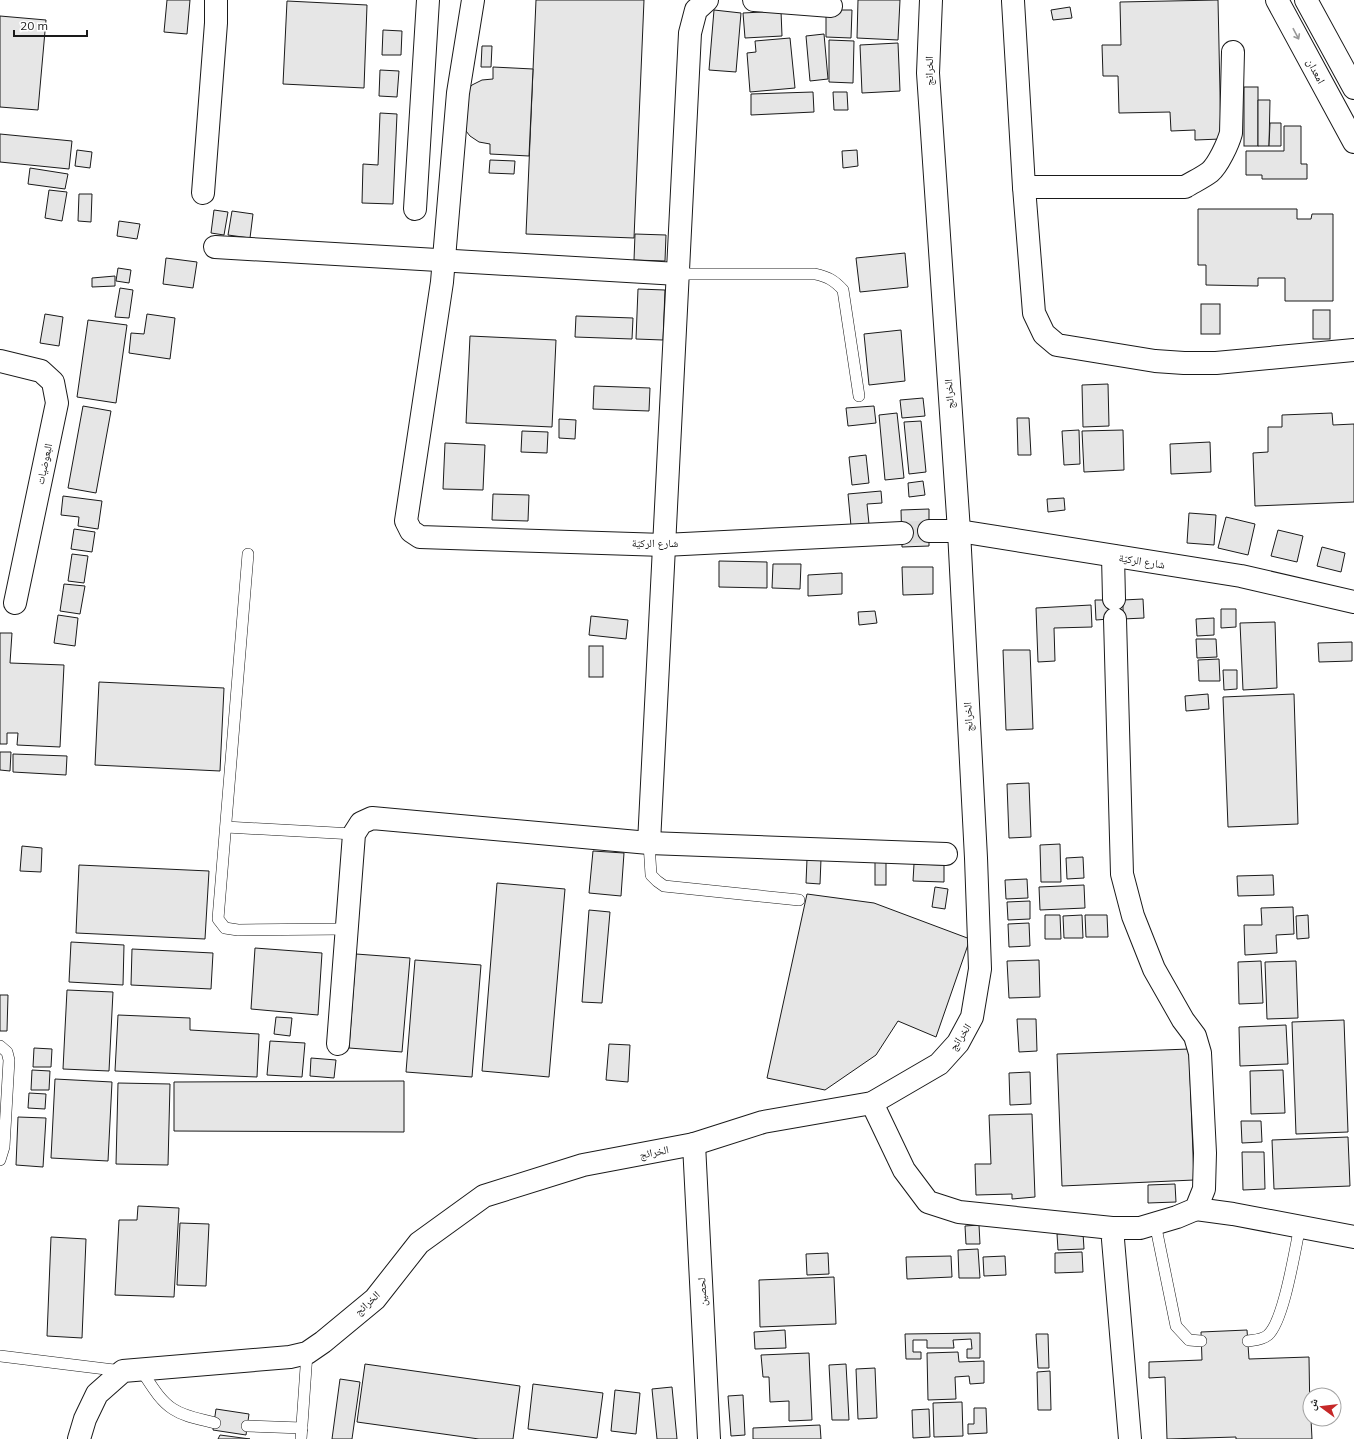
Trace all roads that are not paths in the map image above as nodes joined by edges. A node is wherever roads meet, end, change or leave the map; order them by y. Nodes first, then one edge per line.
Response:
1 (216, 0) edge
2 (428, 0) edge
3 (473, 0) edge
4 (707, 0) edge
5 (754, 0) edge
6 (931, 0) edge
7 (1277, 0) edge
8 (1306, 0) edge
9 (1013, 2) dead end
10 (832, 6) dead end
11 (1233, 52) dead end
12 (1354, 88) edge
13 (1354, 142) edge
14 (1024, 187) junction
15 (203, 193) dead end
16 (415, 209) dead end
17 (215, 247) dead end
18 (444, 261) junction
19 (678, 274) junction
20 (1354, 350) edge
21 (0, 361) edge
22 (859, 396) dead end
23 (929, 531) tunnel mouth
24 (959, 531) junction
25 (902, 533) tunnel mouth
26 (664, 544) junction
27 (248, 554) dead end
28 (1113, 556) junction
29 (1354, 602) edge
30 (15, 603) dead end
31 (226, 827) junction
32 (354, 834) junction
33 (649, 843) junction
34 (946, 854) dead end
35 (799, 900) dead end
36 (346, 929) junction
37 (338, 1044) dead end
38 (0, 1046) edge
39 (872, 1103) junction
40 (694, 1144) junction
41 (0, 1160) edge
42 (1196, 1209) junction
43 (1155, 1224) junction
44 (1300, 1226) junction
45 (1112, 1228) junction
46 (1354, 1237) edge
47 (1201, 1341) dead end
48 (1248, 1341) dead end
49 (308, 1353) junction
50 (0, 1356) edge
51 (132, 1371) junction
52 (214, 1423) dead end
53 (247, 1426) dead end
54 (302, 1428) junction
55 (79, 1439) edge
56 (302, 1439) edge
57 (709, 1439) edge
58 (1130, 1439) edge

1 - 15 street
2 - 16 street
3 - 18 street
4 - 19 street
5 - 10 street
6 - 24 street, الخرائج
7 -> 13 street, امعدان
8 - 12 street
9 - 14 street
11 - 14 street
14 - 20 street
17 - 18 street
18 - 19 street
18 - 26 street, شارع الركيّة
19 - 22 lane
19 - 26 street
21 - 30 street, البعوضيات
23 - 24 street, شارع الركيّة
24 - 28 street, شارع الركيّة
24 - 39 street, الخرائج
25 - 26 street, شارع الركيّة
26 - 33 street
27 - 31 lane
28 - 29 street, شارع الركيّة
28 - 42 street
31 - 32 lane
31 - 36 lane
32 - 33 street
32 - 36 street
33 - 34 street
33 - 35 lane
36 - 37 street
38 - 41 lane
39 - 40 street, الخرائج
39 - 45 street
40 - 49 street, الخرائج
40 - 57 street, لحصين
42 - 43 street
42 - 44 street
43 - 45 street
43 - 47 lane
44 - 46 street
44 - 48 lane
45 - 58 street
49 - 51 street, الخرائج
49 - 54 lane
50 - 51 lane
51 - 52 lane
51 - 55 street
53 - 54 lane
54 - 56 lane

